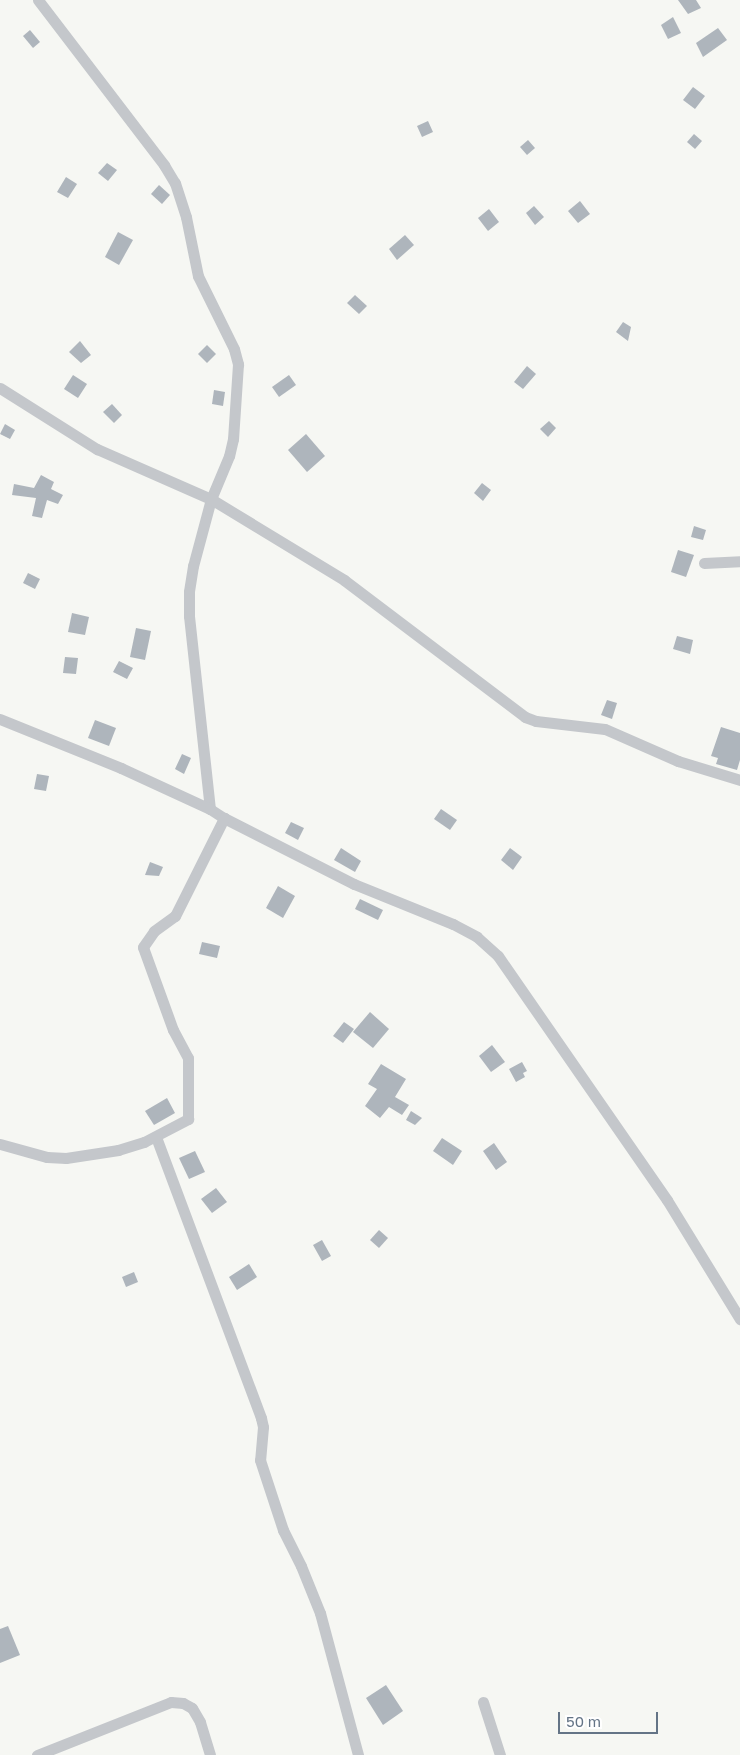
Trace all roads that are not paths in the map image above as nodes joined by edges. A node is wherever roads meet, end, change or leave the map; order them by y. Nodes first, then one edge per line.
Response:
1 (38, 0) edge
2 (0, 388) edge
3 (210, 499) junction
4 (740, 561) edge
5 (704, 563) dead end
6 (0, 719) edge
7 (740, 780) edge
8 (210, 809) junction
9 (224, 818) junction
10 (156, 1137) junction
11 (0, 1144) edge
12 (740, 1319) edge
13 (483, 1702) dead end
14 (37, 1755) edge
15 (210, 1755) edge
16 (358, 1755) edge
17 (500, 1755) edge

1 - 3 street
2 - 3 street
3 - 7 street
3 - 8 street
4 - 5 street
6 - 8 street
8 - 9 street
9 - 10 street
9 - 12 street
10 - 11 street
10 - 16 street
13 - 17 street
14 - 15 street

